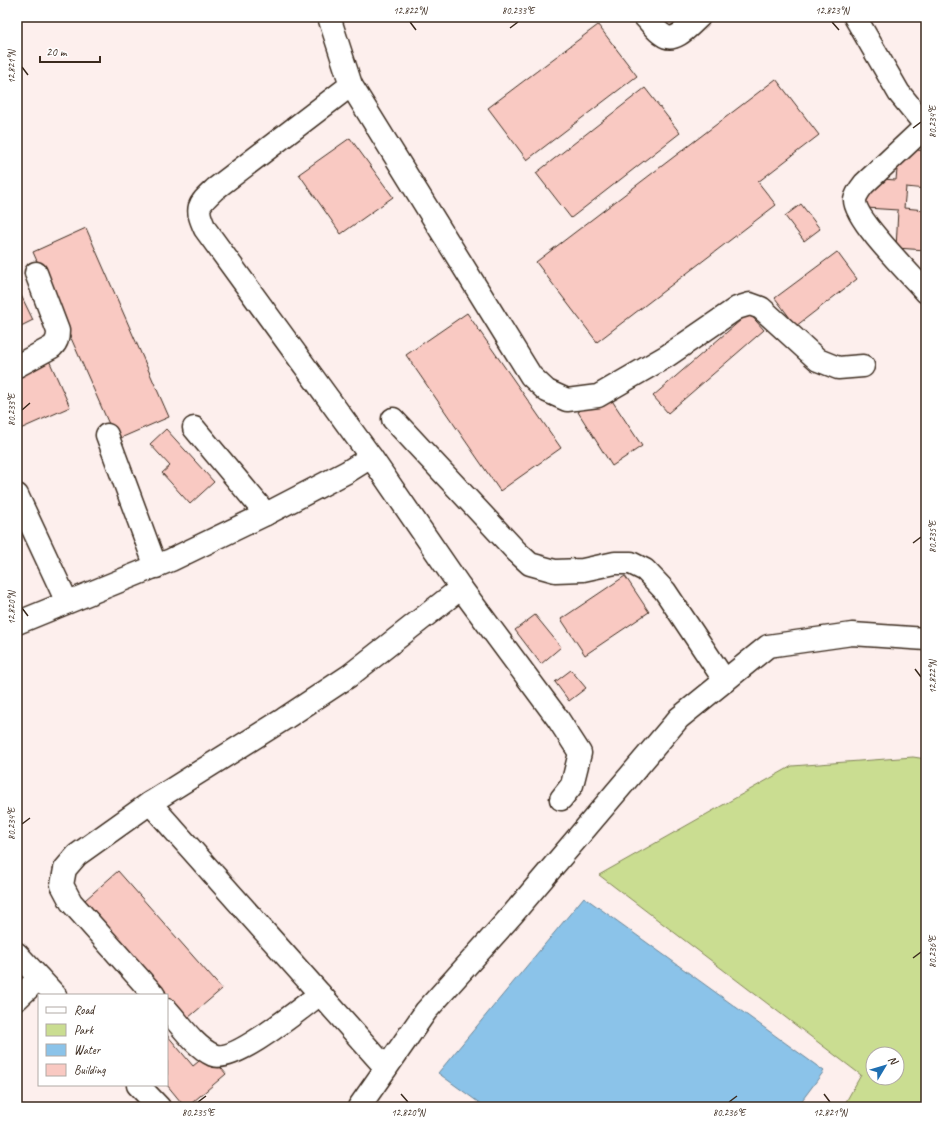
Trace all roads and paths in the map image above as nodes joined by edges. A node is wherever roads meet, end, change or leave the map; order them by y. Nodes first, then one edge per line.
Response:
1 (329, 17) edge
2 (645, 17) edge
3 (699, 17) edge
4 (855, 17) edge
5 (351, 85) junction
6 (924, 131) edge
7 (36, 273) dead end
8 (926, 292) edge
9 (17, 366) edge
10 (863, 366) dead end
11 (393, 419) dead end
12 (194, 428) dead end
13 (107, 435) dead end
14 (371, 457) junction
15 (17, 495) edge
16 (266, 514) junction
17 (156, 567) junction
18 (461, 588) junction
19 (67, 602) junction
20 (17, 623) edge
21 (926, 639) edge
22 (725, 681) junction
23 (561, 799) dead end
24 (150, 803) junction
25 (17, 954) edge
26 (39, 978) junction
27 (54, 994) edge
28 (153, 994) edge
29 (320, 994) junction
30 (17, 999) edge
31 (168, 1011) edge
32 (386, 1068) junction
33 (139, 1086) edge
34 (159, 1107) edge
35 (359, 1107) edge

1 - 5 street
2 - 3 street
4 - 6 street
5 - 10 street
5 - 14 street
6 - 8 street
7 - 9 street
11 - 22 street
12 - 16 street
13 - 17 street
14 - 16 street
14 - 18 street
15 - 19 street
16 - 17 street
17 - 19 street
18 - 23 street
18 - 24 street
19 - 20 street
21 - 22 street
22 - 32 street
24 - 28 street
24 - 29 street
25 - 26 street
26 - 27 street
26 - 30 street
29 - 31 street
29 - 32 street
32 - 35 street
33 - 34 street

